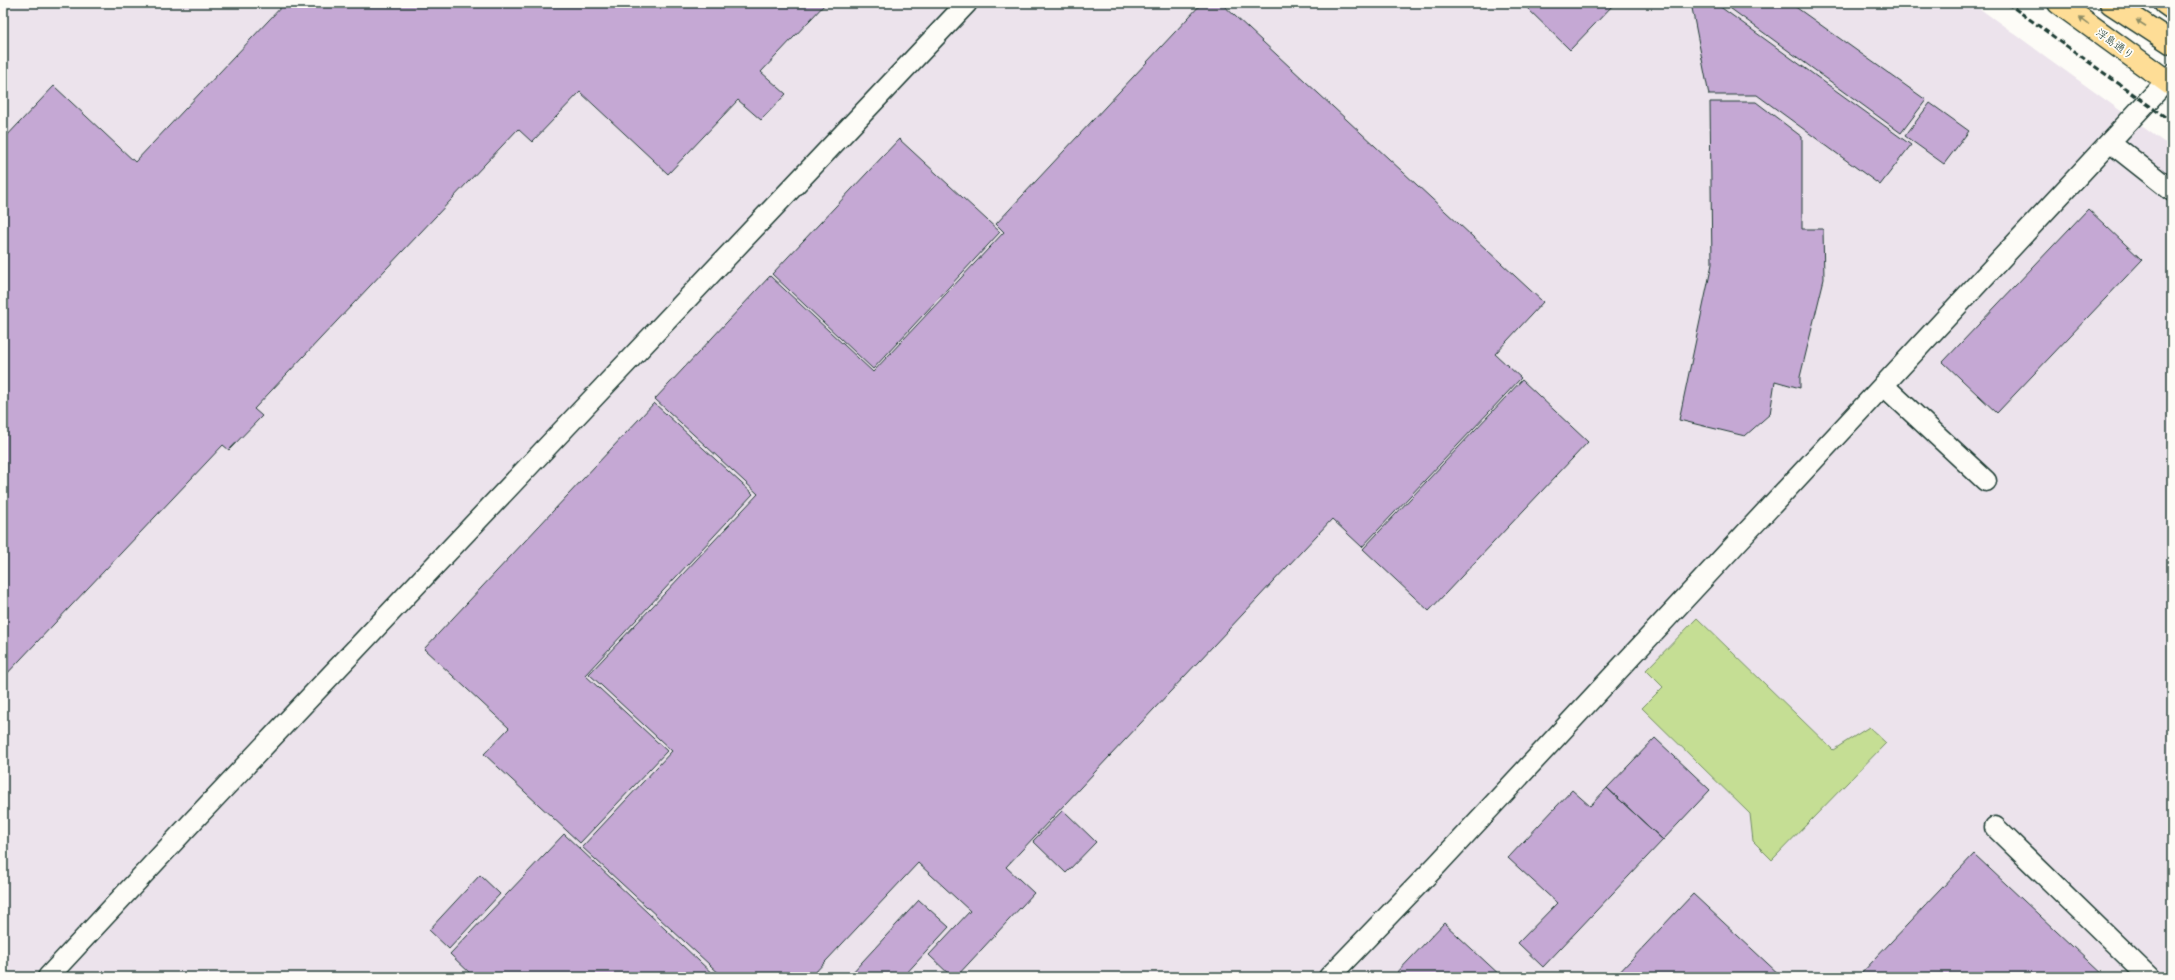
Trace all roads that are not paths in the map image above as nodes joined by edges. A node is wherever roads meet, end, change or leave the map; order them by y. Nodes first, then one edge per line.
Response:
1 (967, 3) edge
2 (2059, 3) edge
3 (2111, 3) edge
4 (2166, 3) edge
5 (2172, 8) edge
6 (2172, 43) edge
7 (2170, 80) edge
8 (2110, 142) junction
9 (2172, 191) edge
10 (1883, 385) junction
11 (1986, 481) dead end
12 (1995, 828) dead end
13 (48, 977) edge
14 (1329, 977) edge
15 (2149, 977) edge

1 - 13 lane
7 -> 2 highway, 浮島通り
6 -> 3 highway
4 - 5 highway
7 - 8 lane
8 - 9 lane
8 - 10 lane
10 - 11 lane
10 - 14 lane
12 - 15 lane

